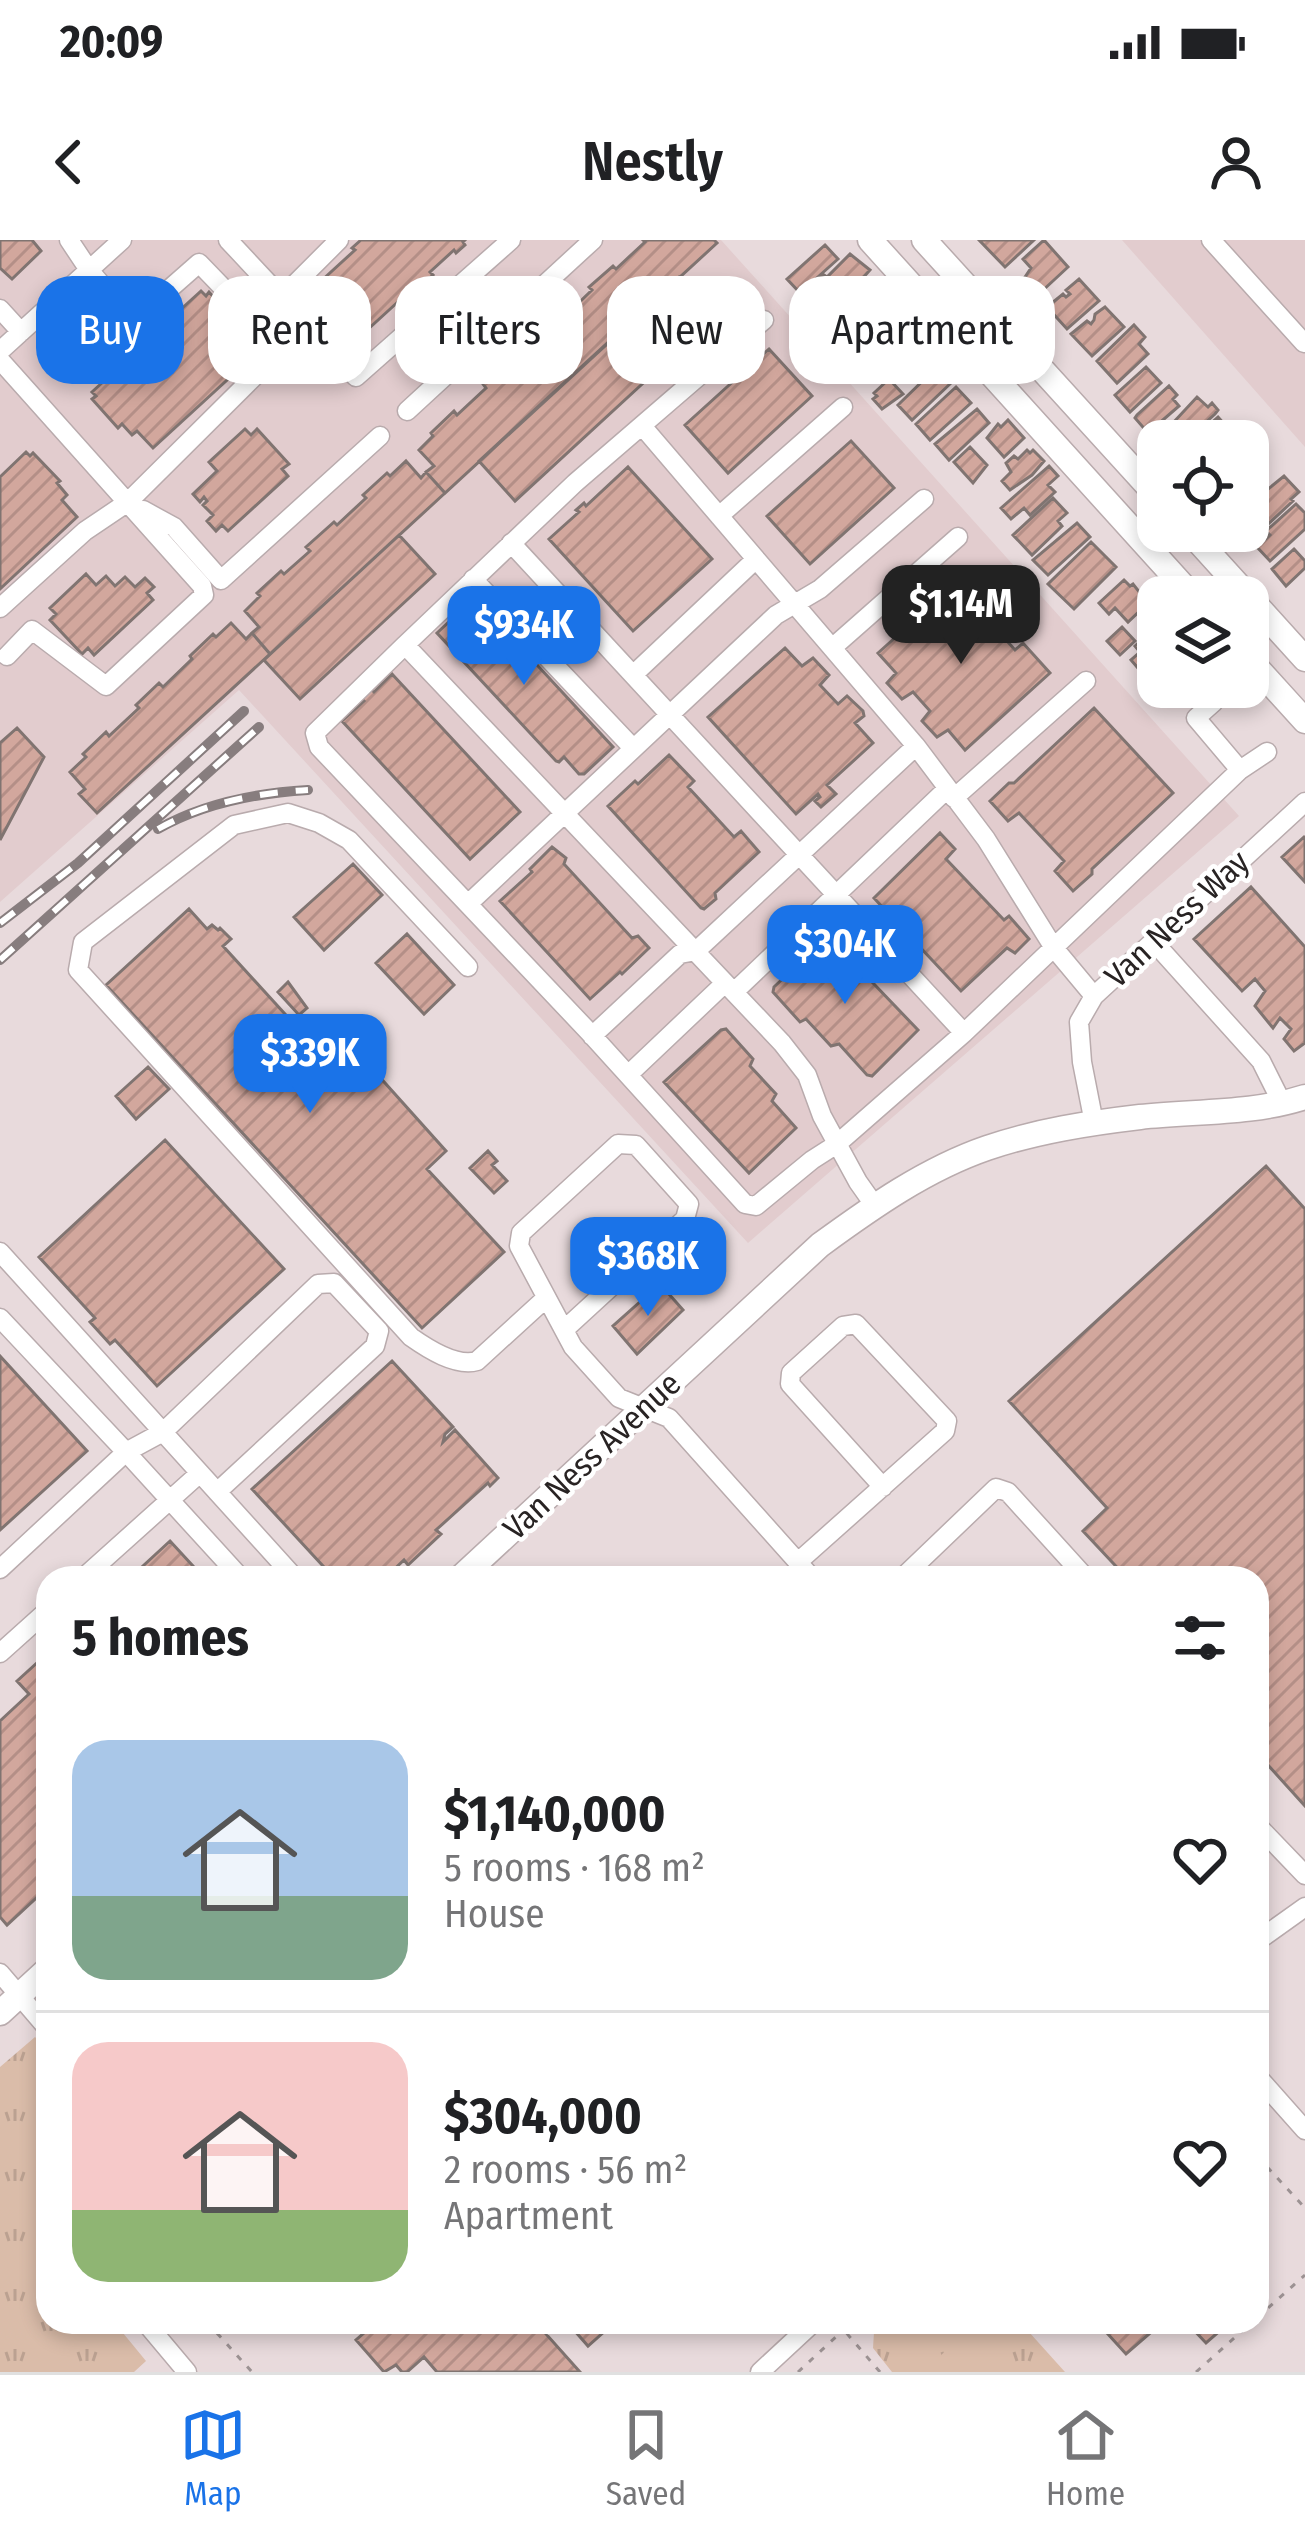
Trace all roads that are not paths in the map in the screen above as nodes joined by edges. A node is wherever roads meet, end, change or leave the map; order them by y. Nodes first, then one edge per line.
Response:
1 (69, 240) edge
2 (122, 240) edge
3 (228, 240) edge
4 (339, 240) edge
5 (511, 240) edge
6 (593, 240) edge
7 (869, 240) edge
8 (924, 240) edge
9 (1210, 240) edge
10 (89, 270) junction
11 (262, 276) edge
12 (303, 276) edge
13 (0, 309) edge
14 (21, 332) junction
15 (1304, 343) edge
16 (0, 355) edge
17 (371, 364) edge
18 (692, 384) edge
19 (843, 407) dead end
20 (407, 411) dead end
21 (643, 427) junction
22 (380, 436) dead end
23 (1137, 474) edge
24 (924, 499) dead end
25 (128, 502) junction
26 (719, 516) junction
27 (958, 537) dead end
28 (512, 543) junction
29 (1208, 552) edge
30 (756, 559) junction
31 (1174, 576) edge
32 (473, 579) junction
33 (795, 605) junction
34 (0, 608) edge
35 (405, 645) junction
36 (832, 648) junction
37 (7, 656) dead end
38 (1305, 659) edge
39 (634, 674) junction
40 (1087, 680) dead end
41 (1269, 681) edge
42 (1207, 708) edge
43 (670, 713) junction
44 (1305, 721) edge
45 (916, 746) junction
46 (633, 748) junction
47 (1267, 752) dead end
48 (1240, 770) junction
49 (950, 794) junction
50 (1305, 802) edge
51 (563, 814) junction
52 (801, 856) junction
53 (837, 893) junction
54 (468, 904) junction
55 (1153, 941) junction
56 (1054, 948) junction
57 (696, 951) junction
58 (468, 967) dead end
59 (729, 988) junction
60 (1094, 996) junction
61 (964, 1033) junction
62 (592, 1036) junction
63 (628, 1075) junction
64 (1293, 1100) edge
65 (1094, 1123) junction
66 (837, 1144) junction
67 (875, 1205) junction
68 (0, 1252) edge
69 (545, 1300) junction
70 (0, 1318) edge
71 (565, 1329) junction
72 (642, 1409) junction
73 (163, 1432) junction
74 (126, 1452) junction
75 (200, 1473) junction
76 (883, 1487) junction
77 (217, 1492) junction
78 (169, 1499) junction
79 (798, 1562) junction
80 (96, 1566) edge
81 (230, 1566) edge
82 (284, 1566) edge
83 (473, 1566) edge
84 (802, 1566) edge
85 (915, 1566) edge
86 (1075, 1566) edge
87 (0, 1569) edge
88 (36, 1621) edge
89 (0, 1653) edge
90 (1269, 1838) edge
91 (1305, 1875) edge
92 (1297, 1913) edge
93 (1269, 1931) edge
94 (1305, 1937) edge
95 (0, 1973) edge
96 (36, 1980) edge
97 (20, 1995) junction
98 (0, 2013) edge
99 (36, 2014) edge
100 (1269, 2090) edge
101 (1305, 2130) edge
102 (154, 2334) edge
103 (801, 2334) edge
104 (183, 2371) edge
105 (760, 2372) edge

1 - 10 street
2 - 10 street
3 - 11 street
4 - 12 street
5 - 17 street
6 - 20 street
7 - 31 main road
8 - 23 main road
9 - 15 street
10 - 14 street
10 - 25 street
13 - 14 street
14 - 16 street
16 - 25 street
18 - 21 street
19 - 26 street
21 - 26 street
21 - 28 street
22 - 25 street
24 - 33 street
25 - 34 street
25 - 37 street
26 - 30 street
27 - 36 street
28 - 32 street
28 - 39 street
29 - 38 main road
30 - 33 street
30 - 39 street
32 - 35 street
32 - 46 street
33 - 36 street
33 - 43 street
35 - 51 street
35 - 54 street
36 - 45 street
39 - 43 street
40 - 49 street
41 - 44 main road
42 - 48 street
43 - 46 street
43 - 52 street
45 - 49 street
45 - 52 street
46 - 51 street
47 - 48 street
48 - 56 street
49 - 53 street
49 - 56 street
50 - 55 street, Van Ness Way
51 - 54 street
51 - 57 street
52 - 53 street
52 - 57 street
53 - 59 street
53 - 61 street
54 - 62 street
55 - 60 street, Van Ness Way
55 - 64 street
56 - 60 street
56 - 61 street
57 - 59 street
57 - 62 street
58 - 69 street
59 - 63 street
59 - 66 street
60 - 65 street, Van Ness Way
61 - 66 street
62 - 63 street
63 - 66 street
64 - 65 main road, Van Ness Avenue
65 - 67 main road, Van Ness Avenue
66 - 67 street
67 - 72 main road, Van Ness Avenue
68 - 73 street
69 - 71 street
69 - 71 street
70 - 74 street
71 - 72 street
72 - 79 street
72 - 83 main road, Van Ness Avenue
73 - 74 street
73 - 75 street
73 - 77 street
74 - 78 street
74 - 87 street
75 - 77 street
75 - 78 street
76 - 76 street
76 - 79 street
77 - 82 street
78 - 80 street
78 - 81 street
79 - 84 street
85 - 86 street
88 - 89 street
90 - 91 street
92 - 93 street
92 - 94 street
95 - 97 street
96 - 97 main road
97 - 98 main road
97 - 99 street
100 - 101 street
102 - 104 street
103 - 105 street

